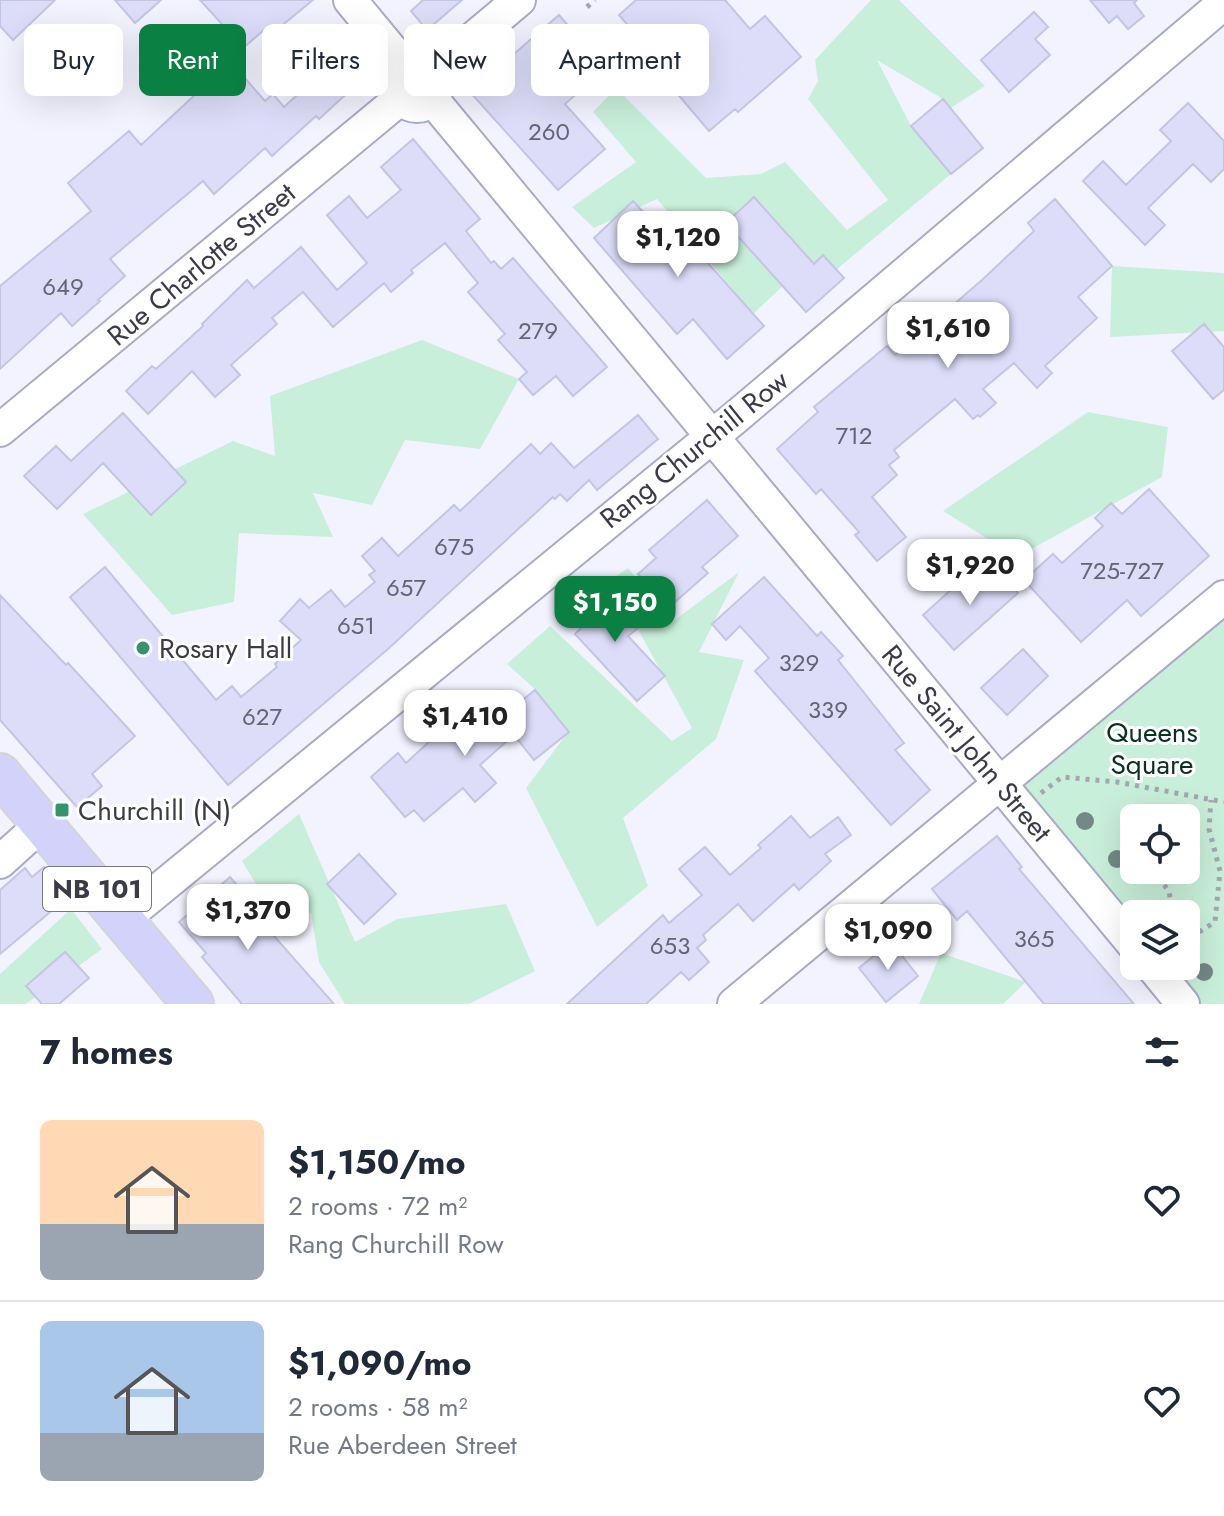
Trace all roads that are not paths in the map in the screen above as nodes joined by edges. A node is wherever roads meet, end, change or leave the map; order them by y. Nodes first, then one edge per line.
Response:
1 (350, 0) edge
2 (519, 0) edge
3 (1224, 3) edge
4 (490, 24) edge
5 (404, 67) edge
6 (404, 96) edge
7 (428, 96) edge
8 (0, 430) edge
9 (711, 435) junction
10 (1224, 597) edge
11 (0, 774) edge
12 (1000, 783) junction
13 (42, 824) junction
14 (0, 862) edge
15 (123, 919) junction
16 (1120, 928) edge
17 (1163, 980) edge
18 (193, 1004) edge
19 (734, 1004) edge
20 (1183, 1004) edge

1 - 5 street, Rue Saint John Street
2 - 4 street, Rue Charlotte Street
3 - 9 street, Rang Churchill Row
6 - 8 street, Rue Charlotte Street
7 - 9 street, Rue Saint John Street
9 - 12 street, Rue Saint John Street
9 - 15 street, Rang Churchill Row
10 - 12 street
11 - 13 main road, NB 101
12 - 16 street, Rue Saint John Street
12 - 19 street
13 - 14 street
13 - 15 main road, NB 101
15 - 18 main road, NB 101
17 - 20 street

